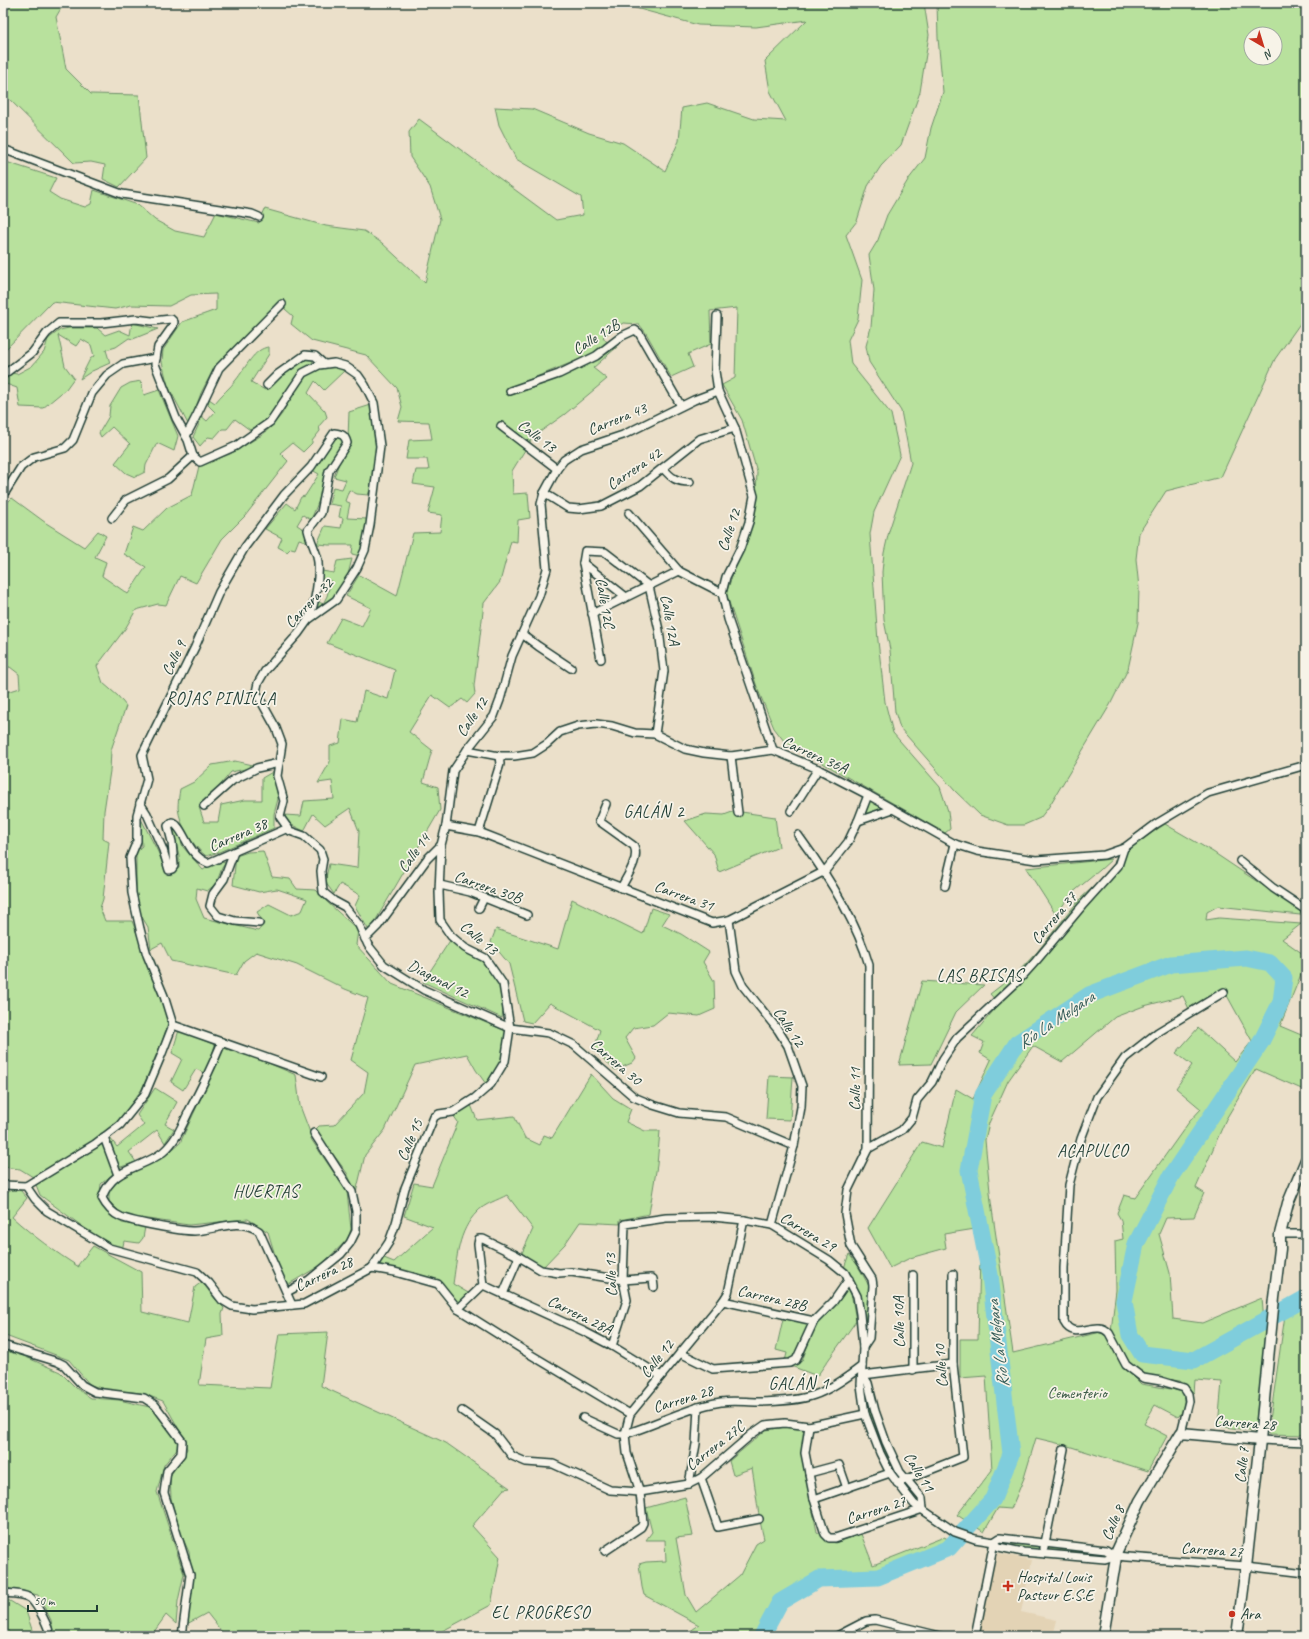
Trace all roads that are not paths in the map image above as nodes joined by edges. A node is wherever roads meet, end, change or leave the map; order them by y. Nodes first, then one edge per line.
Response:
1 (3, 149) edge
2 (259, 216) dead end
3 (282, 304) dead end
4 (717, 316) dead end
5 (156, 358) junction
6 (324, 364) junction
7 (3, 375) edge
8 (267, 385) dead end
9 (510, 391) dead end
10 (718, 391) junction
11 (681, 406) junction
12 (501, 426) dead end
13 (735, 428) junction
14 (186, 436) junction
15 (193, 456) junction
16 (557, 468) junction
17 (663, 468) junction
18 (690, 482) dead end
19 (3, 492) edge
20 (544, 493) junction
21 (629, 513) dead end
22 (112, 518) dead end
23 (585, 551) joint
24 (583, 563) junction
25 (679, 571) junction
26 (649, 586) junction
27 (722, 593) junction
28 (626, 597) junction
29 (592, 614) junction
30 (308, 620) junction
31 (522, 634) junction
32 (601, 659) dead end
33 (571, 668) dead end
34 (655, 734) junction
35 (467, 750) junction
36 (773, 750) junction
37 (499, 756) junction
38 (731, 756) junction
39 (279, 763) junction
40 (1306, 765) edge
41 (818, 769) junction
42 (868, 794) junction
43 (140, 803) junction
44 (606, 804) dead end
45 (204, 806) dead end
46 (893, 809) junction
47 (791, 811) dead end
48 (738, 813) dead end
49 (858, 821) junction
50 (446, 826) junction
51 (288, 828) junction
52 (479, 832) junction
53 (798, 835) dead end
54 (955, 844) junction
55 (441, 845) junction
56 (1124, 848) junction
57 (234, 852) junction
58 (1240, 862) dead end
59 (825, 871) junction
60 (440, 885) junction
61 (944, 886) dead end
62 (621, 888) junction
63 (484, 898) junction
64 (479, 908) dead end
65 (1306, 910) edge
66 (526, 915) dead end
67 (729, 920) junction
68 (260, 923) dead end
69 (365, 939) junction
70 (1224, 992) dead end
71 (173, 1025) junction
72 (510, 1028) junction
73 (222, 1042) junction
74 (321, 1077) dead end
75 (314, 1133) dead end
76 (104, 1137) junction
77 (794, 1146) junction
78 (868, 1149) junction
79 (1305, 1167) edge
80 (118, 1175) junction
81 (3, 1185) edge
82 (26, 1186) junction
83 (744, 1220) junction
84 (625, 1224) joint
85 (772, 1225) junction
86 (1306, 1234) edge
87 (1283, 1235) junction
88 (519, 1257) junction
89 (372, 1268) junction
90 (953, 1274) dead end
91 (912, 1275) dead end
92 (849, 1279) junction
93 (623, 1280) junction
94 (483, 1285) junction
95 (654, 1287) dead end
96 (287, 1292) junction
97 (503, 1294) junction
98 (723, 1301) junction
99 (292, 1305) junction
100 (458, 1309) junction
101 (814, 1322) junction
102 (3, 1345) edge
103 (612, 1346) junction
104 (863, 1348) junction
105 (680, 1353) junction
106 (953, 1364) junction
107 (862, 1366) junction
108 (913, 1370) junction
109 (863, 1375) junction
110 (661, 1376) junction
111 (698, 1407) junction
112 (462, 1411) dead end
113 (630, 1414) junction
114 (864, 1414) junction
115 (583, 1418) dead end
116 (809, 1426) junction
117 (1181, 1433) junction
118 (626, 1434) junction
119 (1260, 1440) junction
120 (1306, 1442) edge
121 (1064, 1448) dead end
122 (963, 1457) joint
123 (890, 1473) junction
124 (809, 1474) junction
125 (701, 1478) junction
126 (906, 1480) junction
127 (897, 1482) junction
128 (689, 1484) junction
129 (847, 1488) junction
130 (640, 1492) junction
131 (814, 1499) junction
132 (923, 1509) junction
133 (759, 1519) dead end
134 (994, 1542) junction
135 (1045, 1544) junction
136 (605, 1551) dead end
137 (1043, 1554) junction
138 (1115, 1556) junction
139 (1246, 1566) junction
140 (1306, 1573) edge
141 (3, 1594) edge
142 (50, 1636) edge
143 (182, 1636) edge
144 (837, 1636) edge
145 (940, 1636) edge
146 (975, 1636) edge
147 (1103, 1636) edge
148 (1237, 1636) edge

1 - 2 street
3 - 14 street
4 - 10 street, Calle 12
5 - 7 street
5 - 14 street
5 - 19 street
6 - 8 street
6 - 15 street, Carrera 32
6 - 30 street, Carrera 32
9 - 11 street, Calle 12B
10 - 11 street, Carrera 43
10 - 13 street, Calle 12
11 - 16 street, Carrera 43
12 - 16 street, Calle 13
13 - 17 street, Carrera 42
13 - 27 street, Calle 12
14 - 15 street
15 - 22 street
16 - 20 street, Carrera 43
17 - 18 street
17 - 20 street, Carrera 42
20 - 31 street, Calle 12
21 - 25 street
23 - 24 street, Calle 12C
23 - 26 street, Calle 12A
24 - 28 street
24 - 29 street, Calle 12C
25 - 26 street
25 - 27 street
26 - 28 street
26 - 34 street, Calle 12A
27 - 36 street, Calle 12
28 - 29 street
29 - 32 street, Calle 12C
30 - 39 street, Carrera 32
30 - 43 street, Calle 9
31 - 33 street
31 - 35 street, Calle 12
34 - 37 street, Carrera 36A
34 - 38 street, Carrera 36A
35 - 37 street, Carrera 36A
35 - 50 street, Calle 14
36 - 38 street, Carrera 36A
36 - 41 street, Carrera 36A
37 - 52 street
38 - 48 street
39 - 45 street
39 - 51 street, Carrera 32
40 - 56 street
41 - 42 street, Carrera 36A
41 - 47 street
42 - 46 street, Carrera 36A
42 - 49 street, Carrera 31
43 - 57 street, Carrera 38
43 - 71 street, Calle 9
44 - 62 street
46 - 49 street
46 - 54 street, Carrera 36A
49 - 59 street, Carrera 31
50 - 52 street, Carrera 31
50 - 55 street, Calle 14
51 - 57 street, Carrera 38
51 - 69 street
52 - 62 street, Carrera 31
53 - 59 street, Calle 11
54 - 56 street, Carrera 36A
54 - 61 street
55 - 60 street, Calle 13
55 - 69 street, Calle 14
56 - 78 street, Carrera 37
57 - 68 street
58 - 65 street
59 - 67 street, Carrera 31
59 - 78 street, Calle 11
60 - 63 street, Carrera 30B
60 - 72 street, Calle 13
62 - 67 street, Carrera 31
63 - 64 street
63 - 66 street, Carrera 30B
67 - 77 street, Calle 12
69 - 72 street, Diagonal 12
70 - 117 street
71 - 73 street
71 - 76 street
72 - 77 street, Carrera 30
72 - 89 street, Calle 15
73 - 74 street
73 - 80 street
75 - 96 street
76 - 80 street
76 - 82 street
77 - 85 street, Calle 12
78 - 104 street, Calle 11
79 - 87 main road, Calle 7
80 - 96 street
81 - 82 street
82 - 99 street, Carrera 28
83 - 84 street, Carrera 29
83 - 85 street, Carrera 29
83 - 98 street, Calle 12
84 - 93 street, Calle 13
85 - 92 street, Carrera 29
86 - 87 street
87 - 119 main road, Calle 7
88 - 93 street
88 - 94 street
88 - 97 street
89 - 99 street, Carrera 28
89 - 100 street, Carrera 28
90 - 106 street, Calle 10
91 - 108 street, Calle 10A
92 - 101 street
92 - 104 street, Carrera 29
93 - 95 street
93 - 103 street, Calle 13
94 - 97 street, Carrera 28A
94 - 100 street
96 - 99 street
97 - 103 street, Carrera 28A
98 - 101 street, Carrera 28B
98 - 105 street, Calle 12
100 - 113 street, Carrera 28
101 - 105 street
102 - 143 street
103 - 110 street, Carrera 28A
104 - 107 street, Carrera 29
105 - 110 street, Calle 12
106 - 108 street
106 - 122 street, Calle 10
107 - 109 street, Carrera 29
107 - 111 street, Carrera 28
108 - 109 street
109 - 114 street, Calle 11
109 - 126 street, Calle 11
110 - 113 street, Calle 12
111 - 118 street, Carrera 28
111 - 128 street
112 - 130 street, Carrera 27C
113 - 118 street, Calle 12
114 - 116 street, Carrera 27C
114 - 123 street, Calle 11
115 - 118 street
116 - 124 street
116 - 125 street, Carrera 27C
117 - 119 main road, Carrera 28
117 - 138 main road, Calle 8
118 - 130 street, Calle 12
119 - 120 street, Carrera 28
119 - 139 main road, Calle 7
121 - 135 street
122 - 126 street, Carrera 27
123 - 127 street, Calle 11
123 - 129 street
124 - 129 street
124 - 131 street
125 - 128 street, Carrera 27C
125 - 133 street
126 - 127 street, Carrera 27
126 - 132 street, Calle 11
127 - 132 street, Calle 11
128 - 130 street, Carrera 27C
129 - 131 street
130 - 136 street, Calle 12
131 - 132 street, Carrera 27
132 - 134 street, Carrera 27
134 - 135 street, Carrera 27
134 - 137 street, Carrera 27
134 - 146 street
135 - 137 street
135 - 138 street, Carrera 27
137 - 138 street, Carrera 27
138 - 139 street, Carrera 27
138 - 147 main road, Calle 8
139 - 140 street, Carrera 27
139 - 148 main road, Calle 7
141 - 142 street
144 - 145 street

